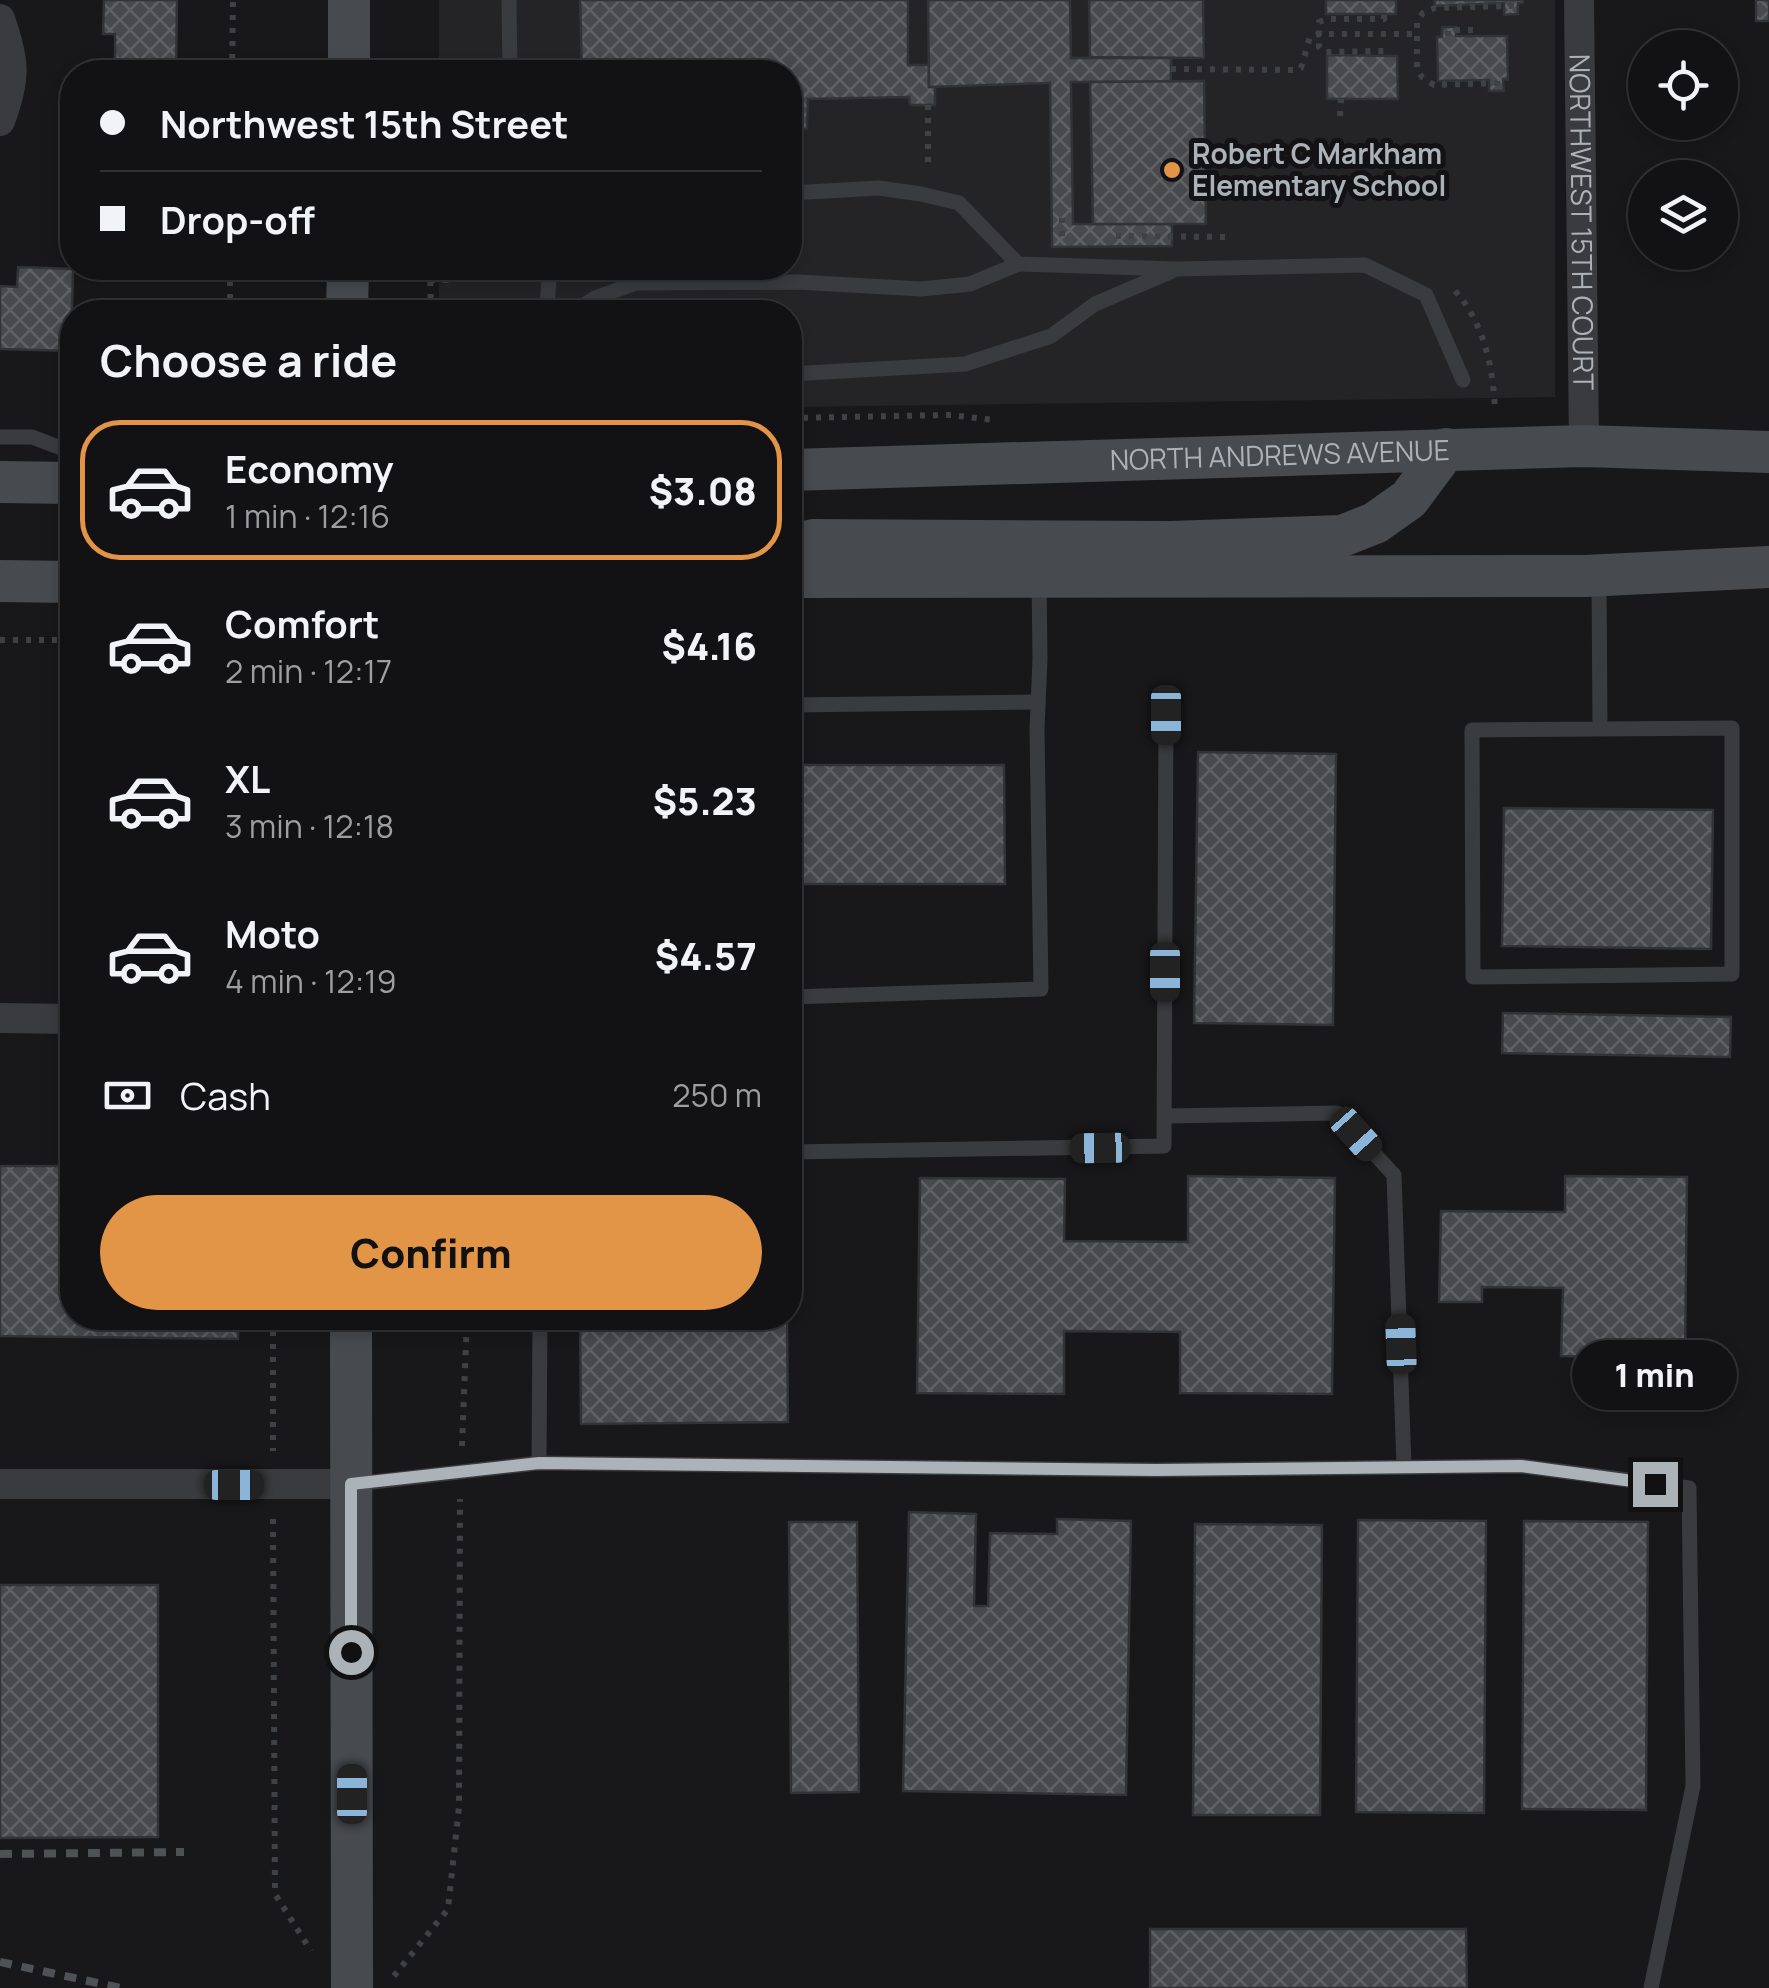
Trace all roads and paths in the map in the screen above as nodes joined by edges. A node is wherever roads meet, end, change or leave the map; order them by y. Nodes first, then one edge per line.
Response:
1 (233, 0) edge
2 (349, 0) edge
3 (509, 0) edge
4 (1579, 0) edge
5 (1511, 3) dead end
6 (1384, 15) dead end
7 (0, 19) edge
8 (1481, 30) dead end
9 (1320, 34) junction
10 (1416, 34) junction
11 (1448, 36) dead end
12 (1384, 56) dead end
13 (232, 60) edge
14 (348, 60) edge
15 (510, 60) edge
16 (1171, 69) dead end
17 (1497, 80) dead end
18 (1341, 99) dead end
19 (928, 105) dead end
20 (1340, 116) dead end
21 (0, 121) edge
22 (915, 166) dead end
23 (928, 168) junction
24 (945, 171) dead end
25 (802, 192) edge
26 (1062, 218) dead end
27 (1050, 236) dead end
28 (1102, 236) dead end
29 (1242, 237) dead end
30 (1018, 264) junction
31 (1176, 269) junction
32 (430, 280) joint
33 (447, 280) edge
34 (1454, 288) dead end
35 (431, 300) edge
36 (592, 300) edge
37 (802, 373) edge
38 (1463, 380) dead end
39 (1496, 410) dead end
40 (0, 437) edge
41 (1584, 446) junction
42 (60, 448) edge
43 (1446, 450) junction
44 (1769, 452) edge
45 (802, 470) edge
46 (0, 482) edge
47 (60, 483) edge
48 (802, 543) edge
49 (1769, 566) edge
50 (1039, 576) junction
51 (1599, 576) junction
52 (802, 577) edge
53 (0, 581) edge
54 (60, 582) edge
55 (0, 640) edge
56 (60, 640) edge
57 (1038, 702) junction
58 (802, 705) edge
59 (1166, 715) dead end
60 (1600, 729) junction
61 (802, 997) edge
62 (0, 1018) edge
63 (60, 1019) edge
64 (1165, 1116) junction
65 (802, 1152) edge
66 (273, 1330) edge
67 (351, 1330) edge
68 (467, 1330) edge
69 (540, 1330) edge
70 (539, 1463) junction
71 (1404, 1467) junction
72 (460, 1472) junction
73 (0, 1484) edge
74 (351, 1484) junction
75 (273, 1485) junction
76 (314, 1956) dead end
77 (352, 1988) edge
78 (384, 1988) edge
79 (1651, 1988) edge

1 - 13 path
2 - 14 street
3 - 15 lane
4 - 41 street, NORTHWEST 15TH COURT
5 - 10 path
6 - 9 path
7 - 21 street
8 - 11 path
9 - 10 path
9 - 12 path
9 - 16 path
10 - 17 path
18 - 20 path
19 - 23 path
22 - 23 path
23 - 24 path
25 - 30 lane
26 - 27 path
28 - 29 path
30 - 31 lane
30 - 36 lane
31 - 37 lane
31 - 38 lane
32 - 33 path
32 - 35 path
34 - 39 path
40 - 42 lane
41 - 43 street, NORTH ANDREWS AVENUE
41 - 44 street, NORTH ANDREWS AVENUE
43 - 45 street, NORTH ANDREWS AVENUE
43 - 48 street
46 - 47 street
49 - 51 street
50 - 51 street
50 - 52 street
50 - 57 lane
51 - 60 lane
53 - 54 street
55 - 56 path
57 - 58 lane
57 - 61 lane
59 - 64 lane
60 - 60 lane
62 - 63 street
64 - 65 lane
64 - 71 lane
66 - 75 path
67 - 74 street
68 - 72 path
69 - 70 lane
70 - 71 lane
70 - 72 lane
71 - 79 lane
72 - 74 lane
72 - 78 path
73 - 75 street
74 - 75 street
74 - 77 street
75 - 76 path

